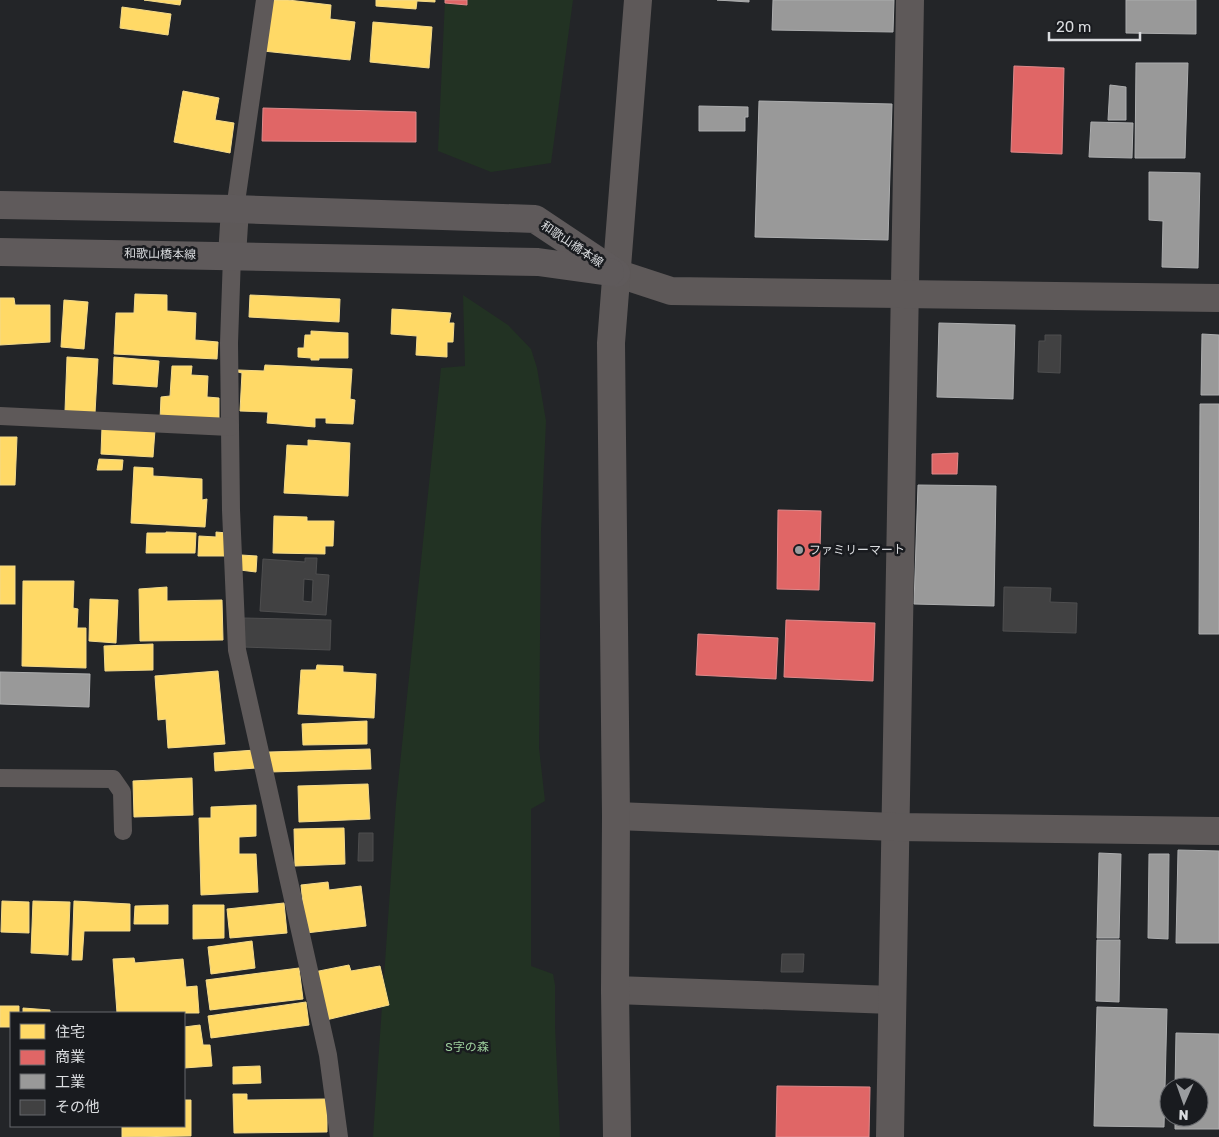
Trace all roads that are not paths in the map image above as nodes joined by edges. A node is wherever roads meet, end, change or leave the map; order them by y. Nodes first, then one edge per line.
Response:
1 (265, 0) edge
2 (638, 0) edge
3 (910, 0) edge
4 (0, 205) edge
5 (235, 209) junction
6 (0, 252) edge
7 (232, 256) junction
8 (616, 273) junction
9 (904, 293) junction
10 (1219, 298) edge
11 (0, 416) edge
12 (230, 427) junction
13 (0, 778) edge
14 (616, 816) junction
15 (895, 827) junction
16 (123, 831) dead end
17 (1219, 831) edge
18 (615, 990) junction
19 (892, 1000) junction
20 (339, 1137) edge
21 (617, 1137) edge
22 (890, 1137) edge

1 - 5 lane
2 - 8 street
3 - 9 street
4 - 5 main road, 和歌山橋本線
5 - 7 street
5 - 8 main road, 和歌山橋本線
6 - 7 main road, 和歌山橋本線
7 - 8 main road, 和歌山橋本線
7 - 12 lane
8 - 9 street
8 - 14 street
9 - 10 street
9 - 15 street
11 - 12 lane
12 - 20 lane
13 - 16 lane
14 - 15 street
14 - 18 street
15 - 17 street
15 - 19 street
18 - 19 street
18 - 21 street
19 - 22 street

